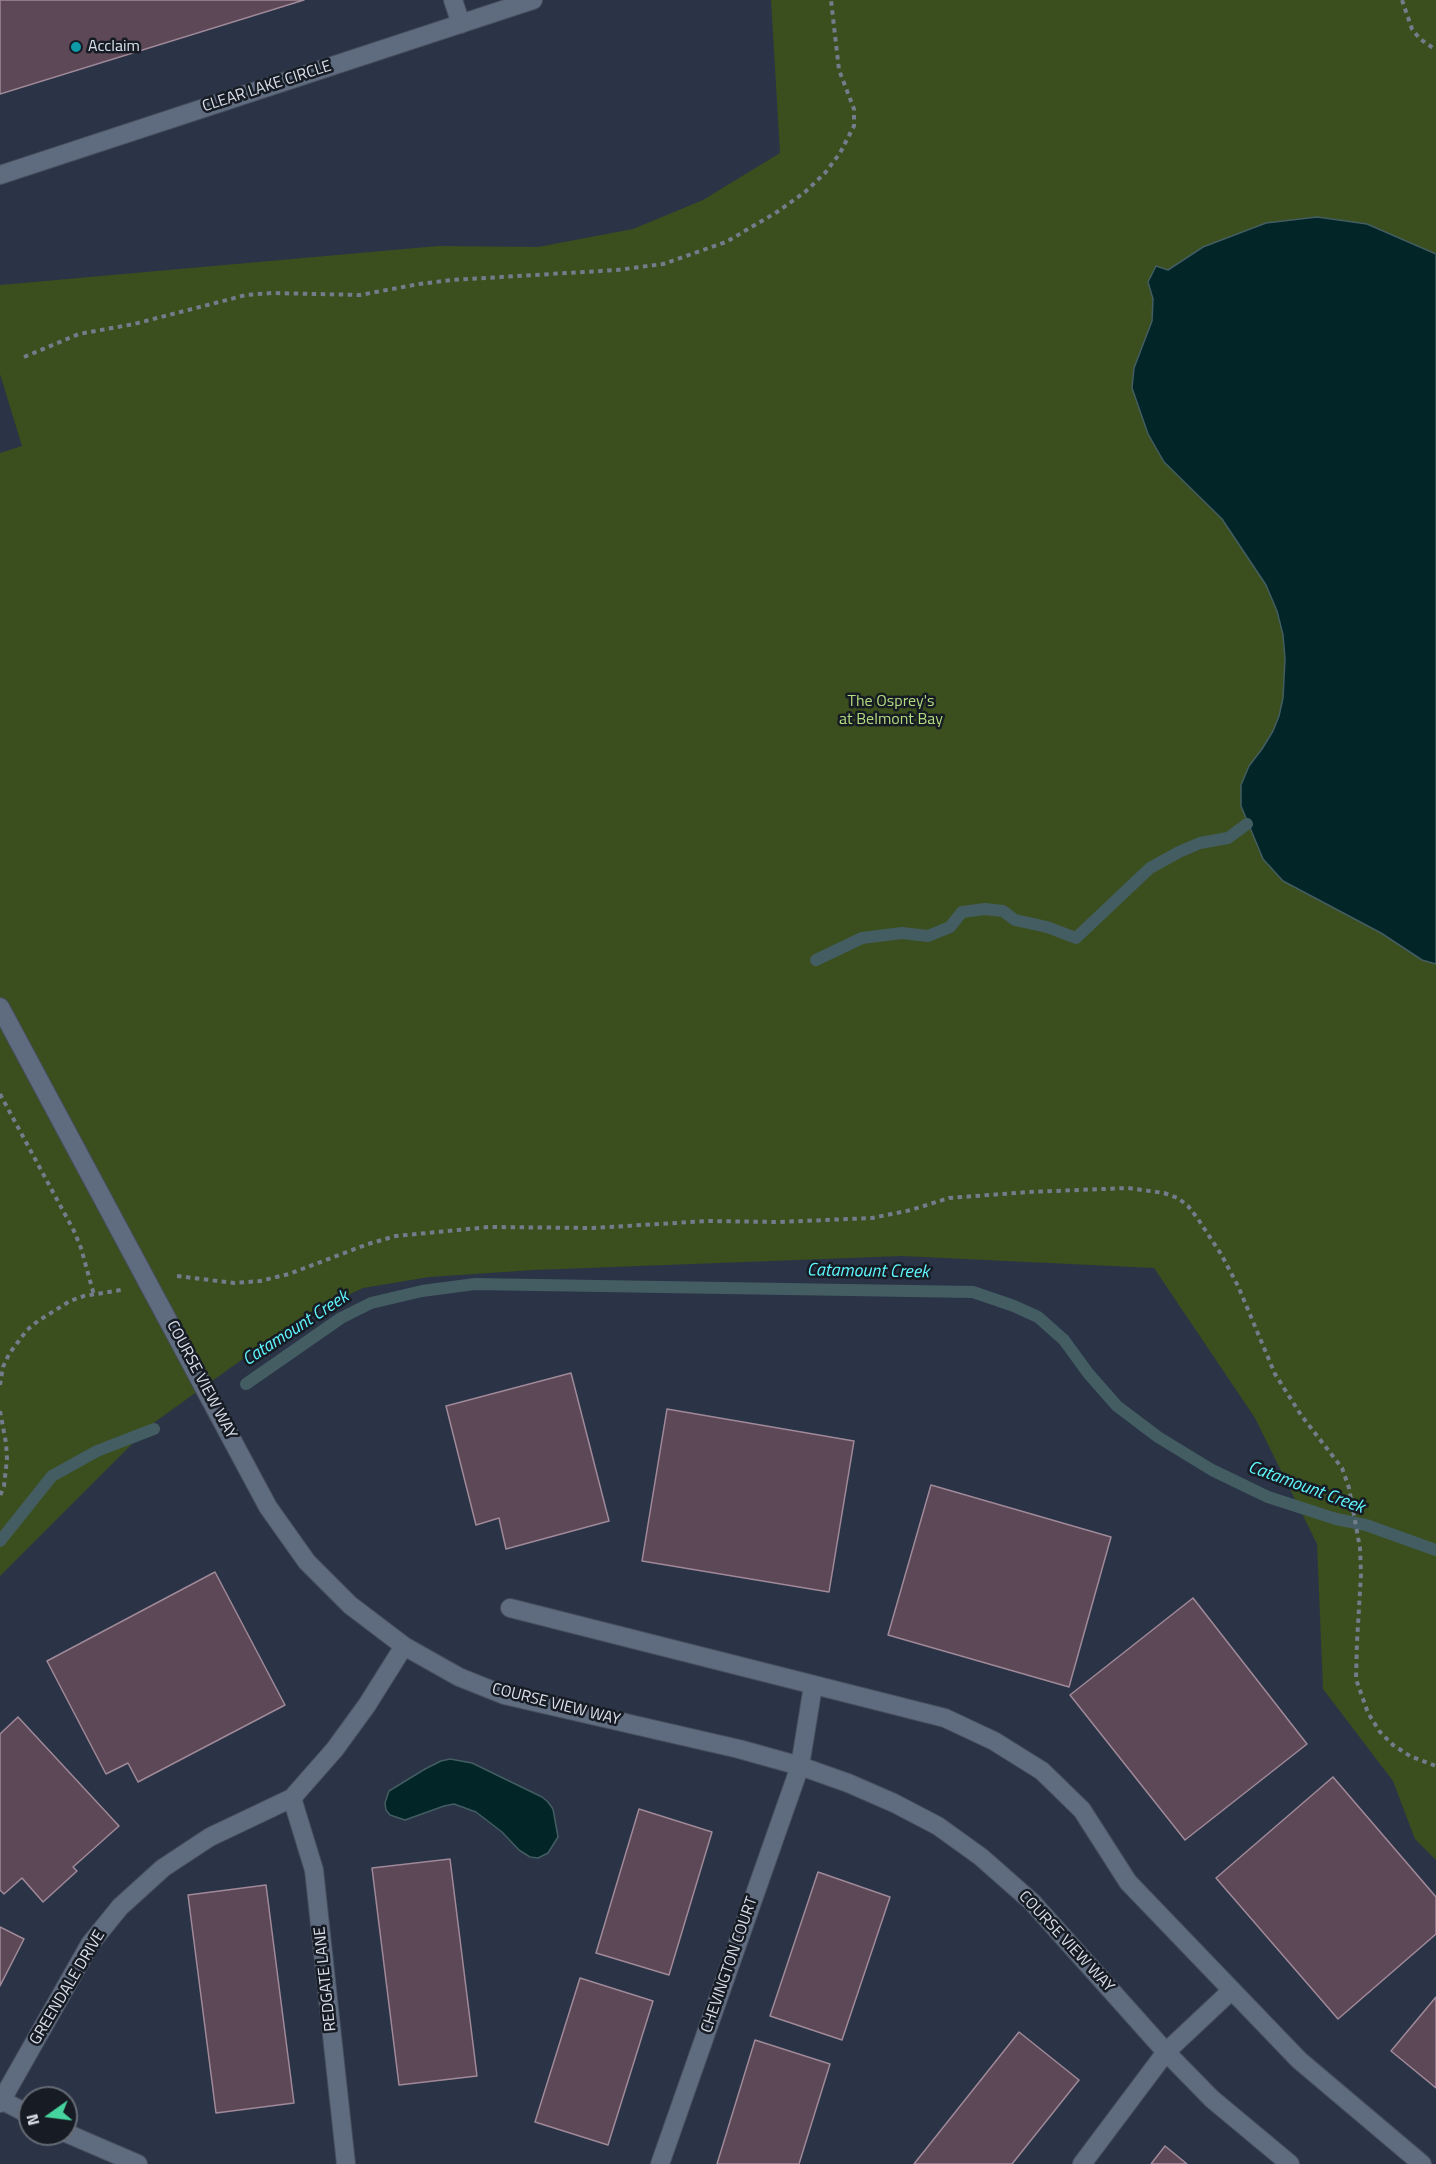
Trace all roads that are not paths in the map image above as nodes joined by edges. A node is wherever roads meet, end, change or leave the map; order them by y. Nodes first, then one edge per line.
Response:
1 (453, 0) edge
2 (533, 0) edge
3 (461, 24) junction
4 (0, 175) edge
5 (0, 1007) edge
6 (510, 1608) dead end
7 (404, 1646) junction
8 (813, 1686) junction
9 (800, 1766) junction
10 (292, 1798) junction
11 (1232, 1990) junction
12 (1166, 2052) junction
13 (1, 2102) edge
14 (18, 2110) edge
15 (78, 2138) edge
16 (138, 2164) edge
17 (346, 2164) edge
18 (660, 2164) edge
19 (1082, 2164) edge
20 (1290, 2164) edge
21 (1422, 2164) edge

1 - 3 street
2 - 3 street, CLEAR LAKE CIRCLE
3 - 4 street, CLEAR LAKE CIRCLE
5 - 7 street, COURSE VIEW WAY
6 - 8 street
7 - 9 street, COURSE VIEW WAY
7 - 10 street, GREENDALE DRIVE
8 - 9 street, CHEVINGTON COURT
8 - 11 street
9 - 12 street, COURSE VIEW WAY
9 - 18 street, CHEVINGTON COURT
10 - 13 street, GREENDALE DRIVE
10 - 17 street, REDGATE LANE
11 - 12 street
11 - 21 street
12 - 19 street
12 - 20 street, COURSE VIEW WAY
13 - 14 street, GREENDALE DRIVE
15 - 16 street

